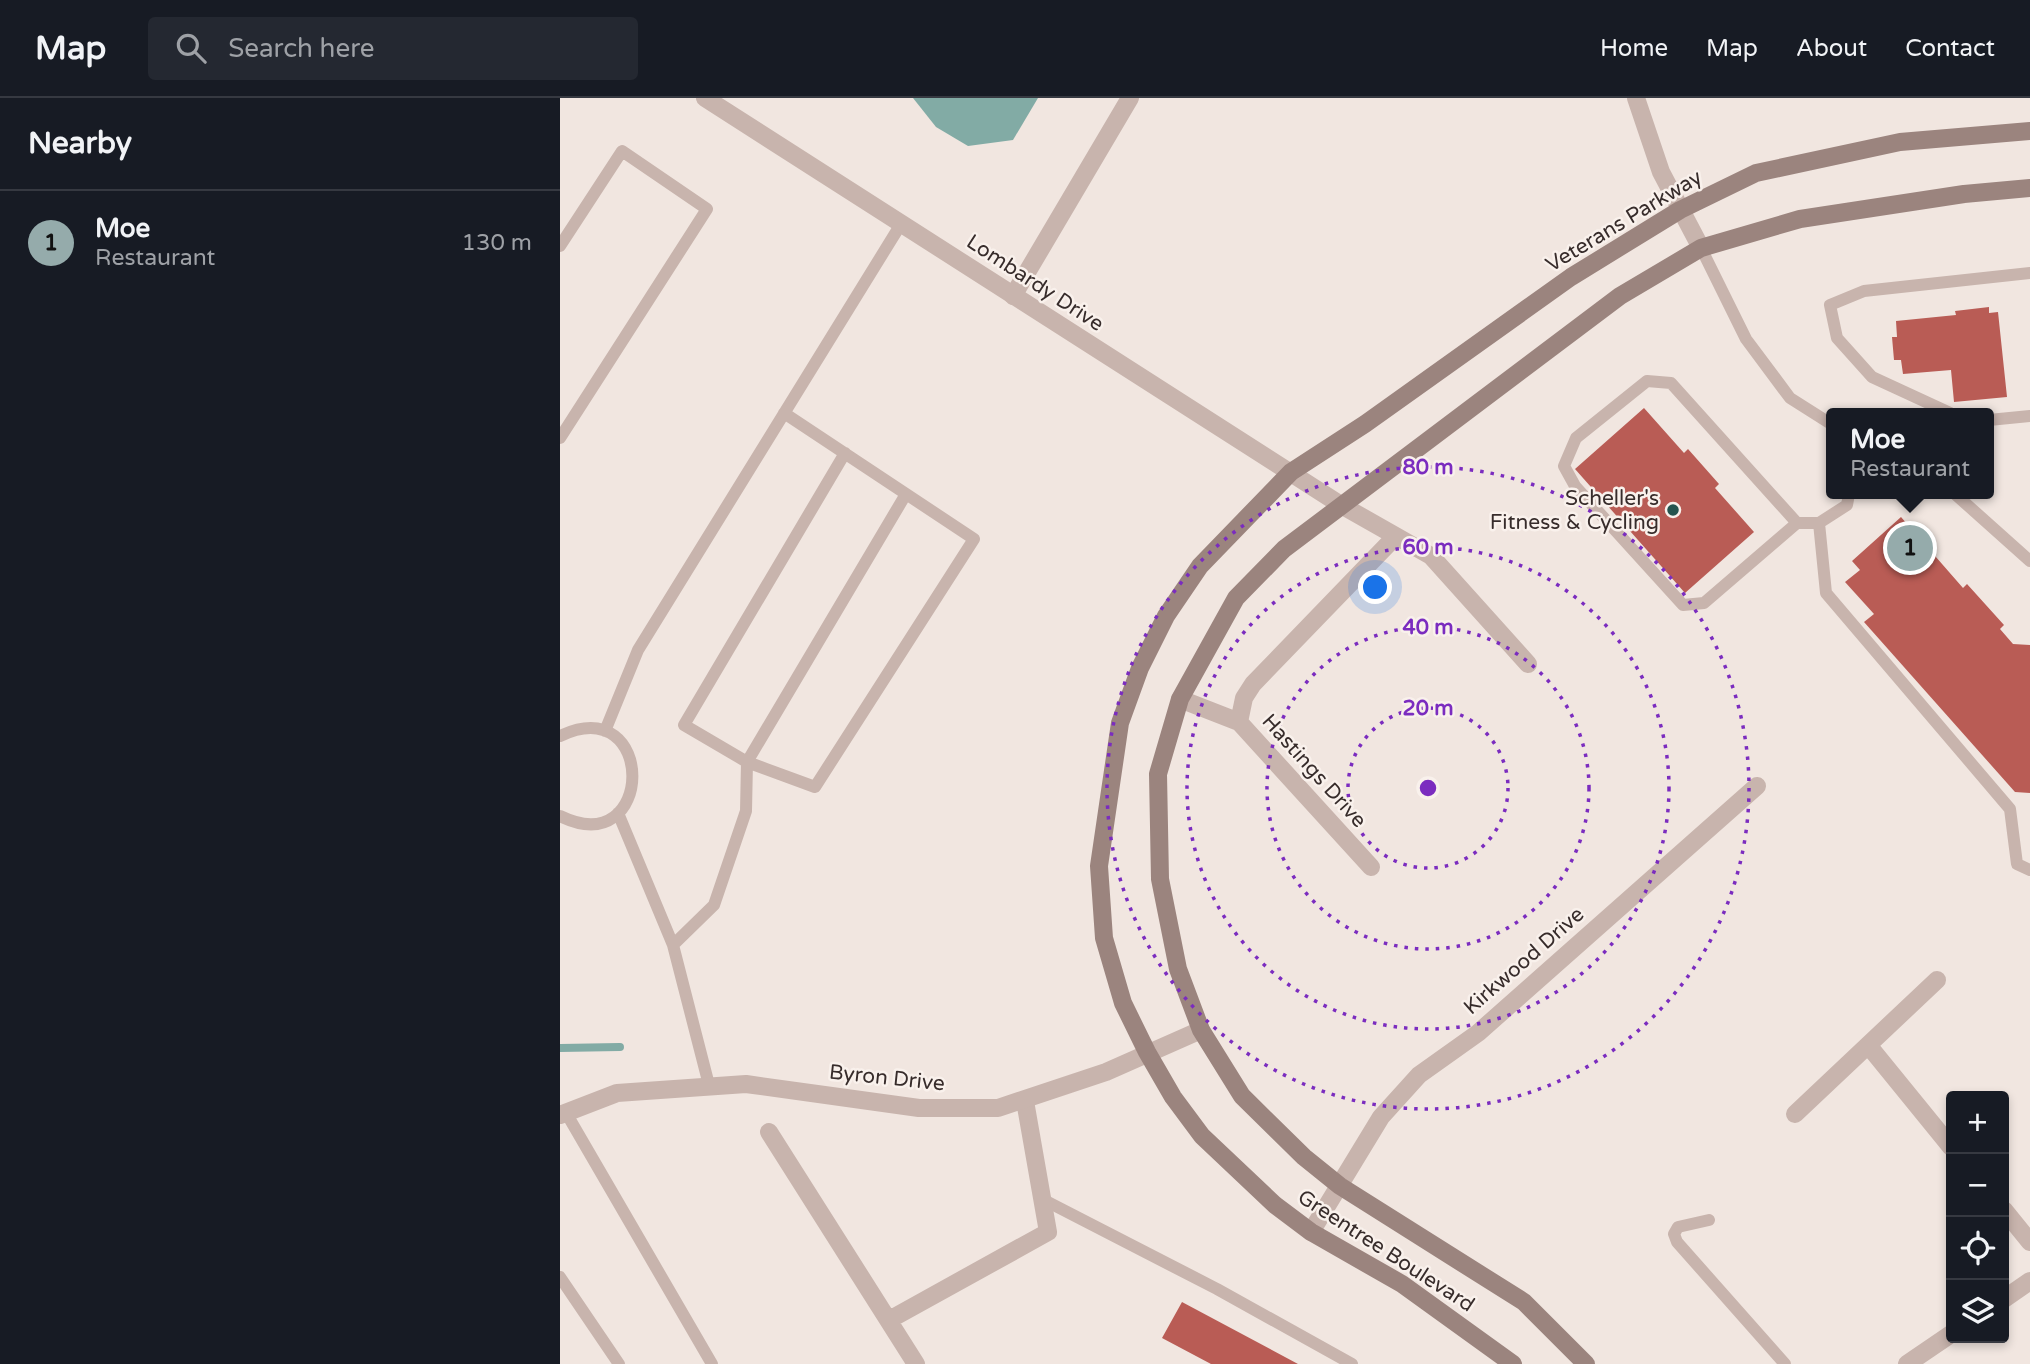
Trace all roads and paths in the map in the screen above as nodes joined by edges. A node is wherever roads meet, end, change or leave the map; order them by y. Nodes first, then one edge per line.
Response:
1 (705, 98) edge
2 (1130, 98) edge
3 (1636, 98) edge
4 (2030, 131) edge
5 (2030, 188) edge
6 (1680, 210) junction
7 (901, 224) junction
8 (560, 246) edge
9 (1701, 248) junction
10 (2030, 273) edge
11 (1013, 296) junction
12 (1939, 408) edge
13 (784, 413) junction
14 (2030, 416) edge
15 (1994, 420) edge
16 (1826, 422) edge
17 (560, 439) edge
18 (845, 453) junction
19 (1291, 472) junction
20 (906, 494) junction
21 (1848, 499) edge
22 (1961, 499) edge
23 (1341, 505) junction
24 (1797, 523) junction
25 (1819, 523) junction
26 (1395, 537) junction
27 (2030, 561) edge
28 (1528, 664) dead end
29 (1180, 699) junction
30 (1239, 722) junction
31 (605, 731) junction
32 (560, 736) edge
33 (747, 762) junction
34 (1757, 786) dead end
35 (618, 813) junction
36 (560, 816) edge
37 (1371, 867) dead end
38 (2030, 870) edge
39 (673, 945) junction
40 (1937, 980) dead end
41 (1201, 1030) junction
42 (1868, 1045) junction
43 (1147, 1052) junction
44 (709, 1085) junction
45 (1025, 1101) junction
46 (563, 1113) edge
47 (1795, 1114) dead end
48 (769, 1132) dead end
49 (1946, 1141) edge
50 (1340, 1186) junction
51 (1042, 1199) junction
52 (2009, 1216) edge
53 (1709, 1220) dead end
54 (1311, 1232) junction
55 (2030, 1242) edge
56 (560, 1277) edge
57 (2030, 1281) edge
58 (2009, 1296) edge
59 (889, 1320) junction
60 (1946, 1337) edge
61 (619, 1364) edge
62 (712, 1364) edge
63 (916, 1364) edge
64 (1352, 1364) edge
65 (1513, 1364) edge
66 (1586, 1364) edge
67 (1785, 1364) edge
68 (1907, 1364) edge

1 - 7 street, Lombardy Drive
2 - 11 street
3 - 6 street
4 - 6 main road, Veterans Parkway
5 - 9 main road
6 - 9 street
6 - 19 main road, Veterans Parkway
7 - 11 street, Lombardy Drive
7 - 13 lane
8 - 17 lane
9 - 16 lane
9 - 23 main road
10 - 12 lane
11 - 19 street, Lombardy Drive
13 - 18 lane
13 - 31 lane
14 - 15 lane
18 - 20 lane
18 - 33 lane
19 - 23 street, Lombardy Drive
19 - 43 main road, Greentree Boulevard
20 - 33 lane
20 - 33 lane
21 - 25 lane
22 - 27 lane
23 - 26 street, Lombardy Drive
23 - 29 main road, Greentree Boulevard
24 - 24 lane
24 - 25 lane
25 - 38 lane
26 - 28 street, Lombardy Drive
26 - 30 street
29 - 30 street, Hastings Drive
29 - 41 main road, Greentree Boulevard
30 - 37 street, Hastings Drive
31 - 32 lane
31 - 35 lane
33 - 39 lane
34 - 50 street, Kirkwood Drive
35 - 36 lane
35 - 39 lane
39 - 44 lane
40 - 42 street
41 - 43 street, Byron Drive
41 - 50 main road, Greentree Boulevard
42 - 47 street
42 - 49 street
43 - 45 street, Byron Drive
43 - 54 main road, Greentree Boulevard
44 - 45 street, Byron Drive
44 - 46 street, Byron Drive
45 - 51 street
46 - 62 lane
48 - 59 street
50 - 54 street, Kirkwood Drive
50 - 66 main road, Greentree Boulevard
51 - 59 street
51 - 64 lane
52 - 55 street
53 - 67 lane
54 - 65 main road, Greentree Boulevard
56 - 61 lane
57 - 58 street
59 - 63 street
60 - 68 street

